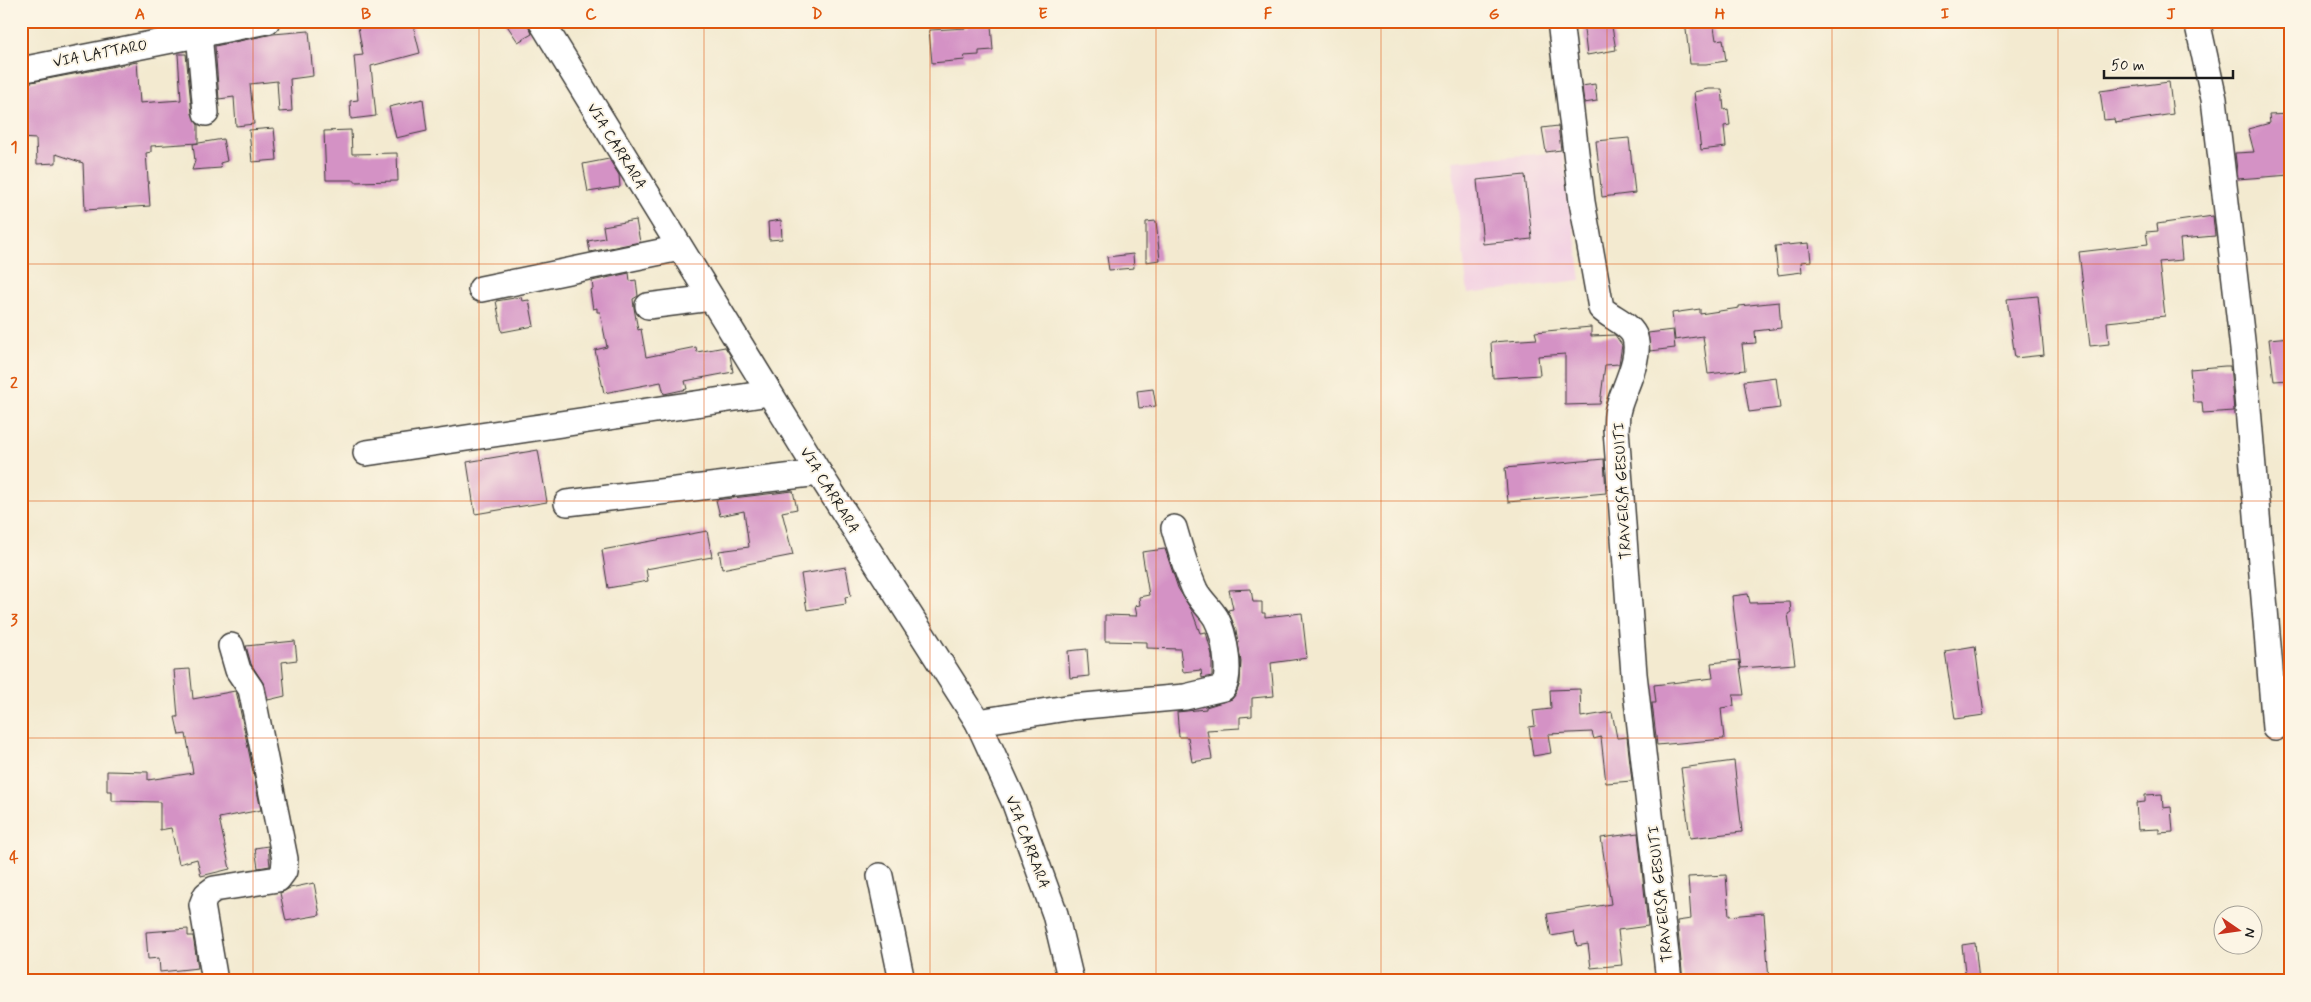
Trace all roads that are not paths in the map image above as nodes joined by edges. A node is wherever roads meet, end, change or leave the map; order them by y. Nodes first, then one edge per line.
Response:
1 (267, 21) edge
2 (541, 21) edge
3 (1560, 21) edge
4 (2197, 21) edge
5 (199, 33) junction
6 (21, 70) edge
7 (206, 113) dead end
8 (680, 248) junction
9 (480, 289) dead end
10 (711, 298) junction
11 (648, 306) dead end
12 (769, 393) junction
13 (366, 453) dead end
14 (819, 473) junction
15 (567, 503) dead end
16 (1174, 528) dead end
17 (231, 646) dead end
18 (978, 722) junction
19 (2275, 728) dead end
20 (880, 876) dead end
21 (215, 981) edge
22 (902, 981) edge
23 (1071, 981) edge
24 (1669, 981) edge

1 - 5 street, VIA LATTARO
2 - 8 street, VIA CARRARA
3 - 24 street, TRAVERSA GESUITI
4 - 19 street
5 - 6 street, VIA LATTARO
5 - 7 street
8 - 9 street
8 - 10 street, VIA CARRARA
10 - 11 street
10 - 12 street, VIA CARRARA
12 - 13 street
12 - 14 street, VIA CARRARA
14 - 15 street
14 - 18 street, VIA CARRARA
16 - 18 street
17 - 21 street
18 - 23 street, VIA CARRARA
20 - 22 street

